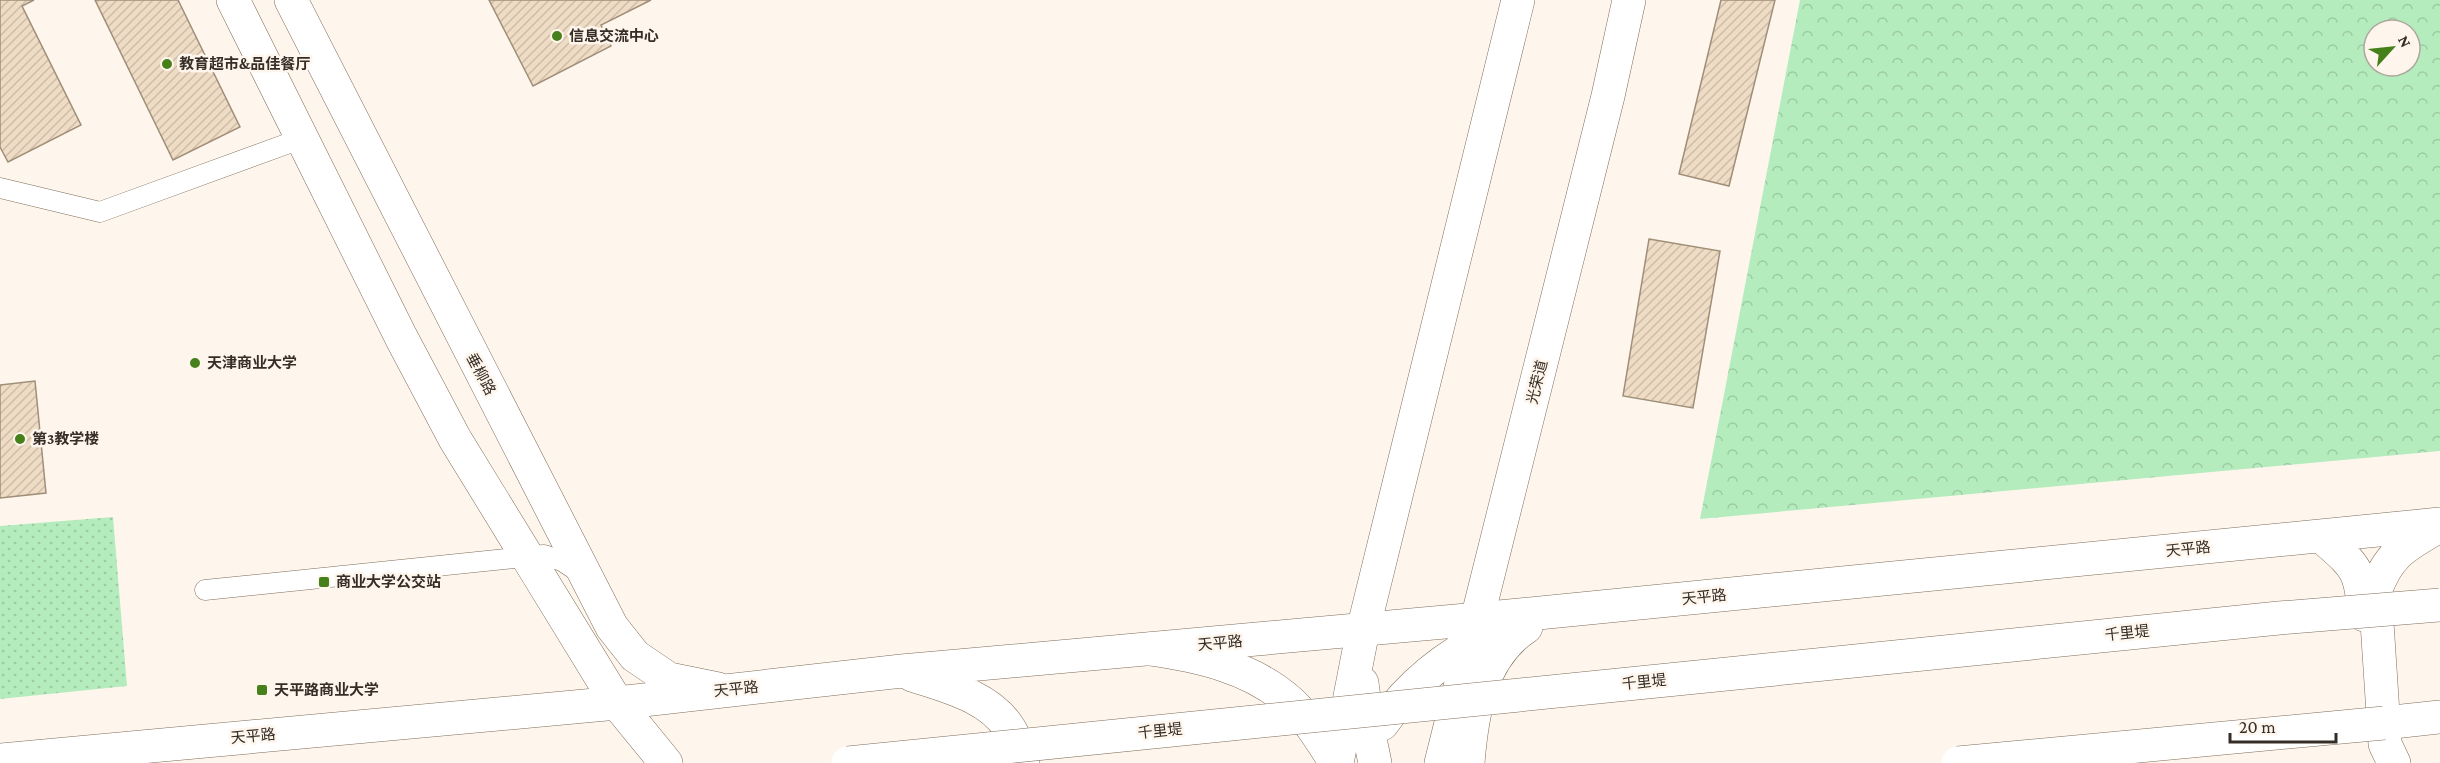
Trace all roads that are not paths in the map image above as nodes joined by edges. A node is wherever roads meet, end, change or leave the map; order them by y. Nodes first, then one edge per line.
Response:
1 (233, 0) edge
2 (291, 0) edge
3 (1518, 0) edge
4 (1629, 0) edge
5 (303, 138) junction
6 (0, 188) edge
7 (2440, 525) edge
8 (2321, 536) junction
9 (526, 556) junction
10 (591, 585) junction
11 (205, 590) dead end
12 (2440, 605) edge
13 (1564, 611) junction
14 (1363, 630) junction
15 (1475, 632) junction
16 (1150, 649) junction
17 (902, 671) junction
18 (724, 690) junction
19 (617, 703) junction
20 (2440, 717) edge
21 (2384, 723) junction
22 (2440, 727) edge
23 (1368, 756) edge
24 (0, 760) edge
25 (666, 763) edge
26 (848, 763) edge
27 (1023, 763) edge
28 (1337, 763) edge
29 (1441, 763) edge
30 (1468, 763) edge
31 (1958, 763) edge
32 (2368, 763) edge
33 (2394, 763) edge

1 - 5 main road
2 - 10 main road, 垂柳路
3 - 14 main road
4 - 15 main road, 光荣道
5 - 6 lane
5 - 9 main road
7 - 8 main road, 天平路
7 - 33 main road
8 - 13 main road, 天平路
8 - 32 main road
9 - 10 lane
9 - 11 lane
9 - 19 main road
10 - 18 main road, 垂柳路
12 - 26 main road, 千里堤, bridge
13 - 15 main road
13 - 30 main road
14 - 15 main road, 天平路
14 - 16 main road, 天平路
14 - 23 main road
14 - 28 main road
15 - 23 main road
15 - 29 main road, 光荣道
16 - 17 main road, 天平路
16 - 28 main road
17 - 18 main road, 天平路
17 - 27 main road
18 - 19 main road, 天平路
19 - 24 main road, 天平路
19 - 25 main road
20 - 21 main road
21 - 22 main road
21 - 31 main road, bridge

